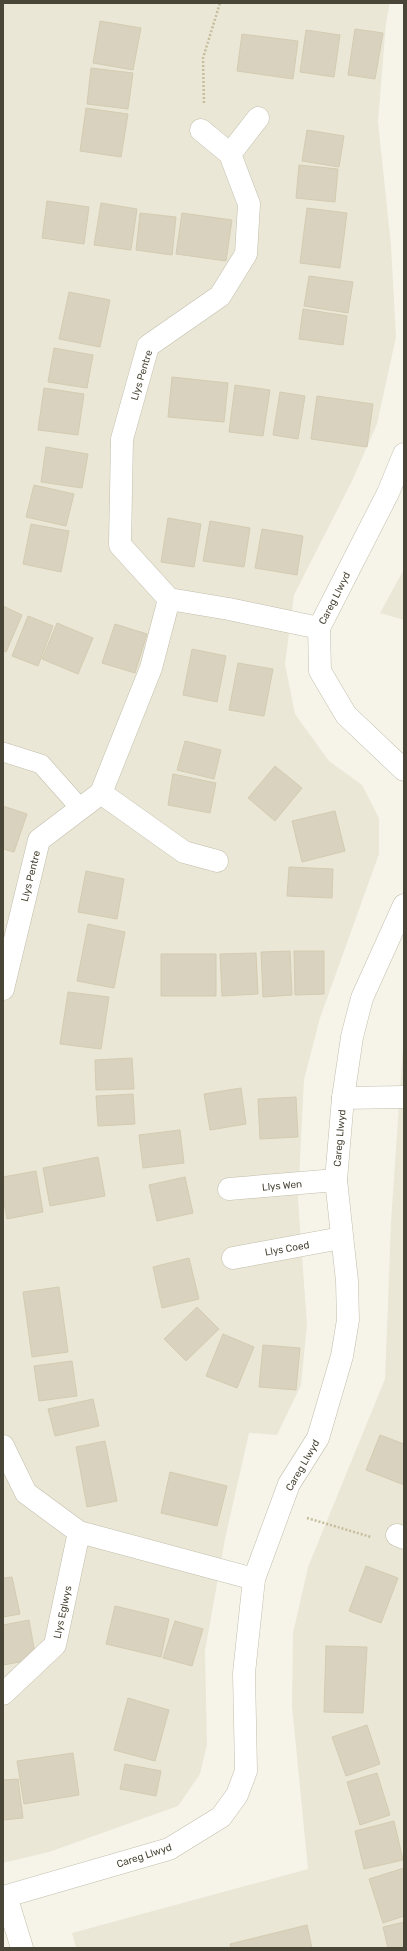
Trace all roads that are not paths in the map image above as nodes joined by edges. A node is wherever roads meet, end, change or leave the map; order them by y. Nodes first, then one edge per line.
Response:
1 (258, 118) dead end
2 (201, 130) road end
3 (230, 154) junction
4 (404, 454) edge
5 (169, 599) junction
6 (319, 628) junction
7 (3, 752) edge
8 (404, 770) edge
9 (101, 793) junction
10 (81, 809) junction
11 (217, 861) dead end
12 (404, 906) edge
13 (3, 989) edge
14 (404, 1097) edge
15 (343, 1098) junction
16 (336, 1180) junction
17 (229, 1189) dead end
18 (341, 1238) junction
19 (233, 1258) dead end
20 (3, 1446) edge
21 (79, 1532) junction
22 (254, 1579) junction
23 (3, 1694) edge
24 (4, 1897) edge
25 (22, 1948) edge

1 - 3 street
2 - 3 street, Llys Pentre
3 - 5 street, Llys Pentre
4 - 6 street, Careg Llwyd
5 - 6 street
5 - 9 street, Llys Pentre
6 - 8 street, Careg Llwyd
7 - 10 lane
9 - 10 street, Llys Pentre
9 - 11 street
10 - 13 street, Llys Pentre
12 - 15 street, Careg Llwyd
14 - 15 street
15 - 16 street, Careg Llwyd
16 - 17 street, Llys Wen
16 - 18 street, Careg Llwyd
18 - 19 street, Llys Coed
18 - 22 street, Careg Llwyd
20 - 21 street
21 - 22 street
21 - 23 street, Llys Eglwys
22 - 24 street, Careg Llwyd
24 - 25 street

